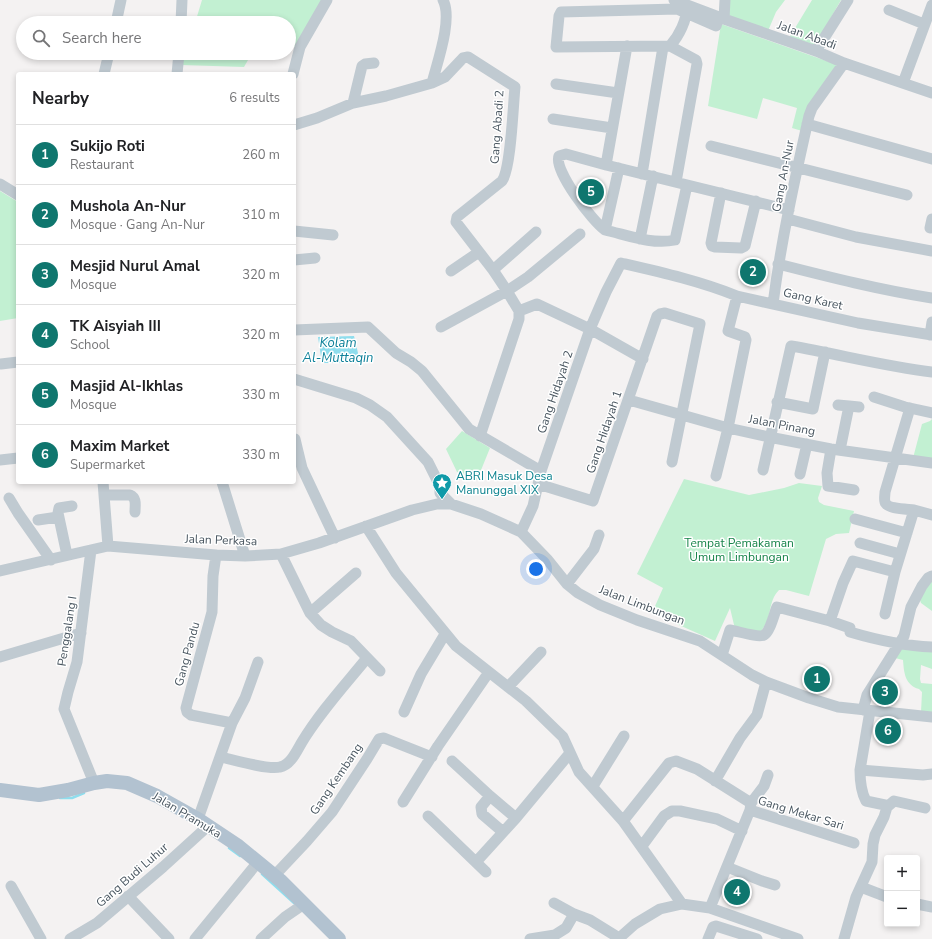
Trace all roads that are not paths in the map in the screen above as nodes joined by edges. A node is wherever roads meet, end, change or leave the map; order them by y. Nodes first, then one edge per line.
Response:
1 (121, 0) edge
2 (182, 0) edge
3 (328, 0) edge
4 (443, 0) edge
5 (674, 0) edge
6 (725, 0) edge
7 (848, 0) edge
8 (932, 5) edge
9 (687, 9) junction
10 (889, 10) dead end
11 (118, 16) edge
12 (181, 16) edge
13 (720, 21) junction
14 (924, 24) junction
15 (627, 46) junction
16 (666, 47) junction
17 (816, 51) junction
18 (107, 60) edge
19 (178, 60) edge
20 (374, 63) dead end
21 (844, 63) junction
22 (104, 72) edge
23 (177, 72) edge
24 (294, 72) edge
25 (432, 83) junction
26 (903, 83) junction
27 (556, 84) dead end
28 (618, 93) junction
29 (932, 93) edge
30 (353, 103) junction
31 (553, 119) dead end
32 (296, 124) edge
33 (807, 124) junction
34 (612, 128) junction
35 (711, 146) dead end
36 (932, 159) edge
37 (606, 165) junction
38 (619, 168) junction
39 (797, 168) junction
40 (642, 174) junction
41 (653, 176) junction
42 (0, 184) edge
43 (682, 184) junction
44 (721, 193) junction
45 (16, 194) edge
46 (907, 195) dead end
47 (756, 201) junction
48 (788, 215) junction
49 (605, 230) junction
50 (296, 231) edge
51 (536, 232) dead end
52 (580, 234) dead end
53 (333, 235) dead end
54 (640, 238) junction
55 (479, 252) junction
56 (932, 252) edge
57 (315, 258) dead end
58 (296, 260) edge
59 (621, 262) joint
60 (778, 264) junction
61 (493, 270) junction
62 (451, 271) dead end
63 (508, 291) junction
64 (737, 296) junction
65 (932, 298) edge
66 (773, 304) junction
67 (519, 311) junction
68 (932, 322) edge
69 (441, 327) dead end
70 (590, 329) junction
71 (296, 330) edge
72 (931, 335) edge
73 (825, 352) junction
74 (644, 359) junction
75 (16, 362) edge
76 (1, 364) edge
77 (932, 372) edge
78 (296, 380) edge
79 (874, 397) dead end
80 (629, 400) junction
81 (777, 402) junction
82 (849, 406) dead end
83 (910, 408) junction
84 (932, 413) edge
85 (682, 415) junction
86 (728, 428) junction
87 (480, 436) junction
88 (770, 437) junction
89 (807, 444) junction
90 (296, 449) edge
91 (836, 450) junction
92 (896, 457) junction
93 (16, 458) edge
94 (0, 460) edge
95 (672, 462) dead end
96 (932, 463) edge
97 (298, 470) edge
98 (762, 470) dead end
99 (542, 471) junction
100 (800, 474) dead end
101 (716, 476) dead end
102 (103, 484) edge
103 (223, 484) edge
104 (538, 484) junction
105 (854, 490) dead end
106 (440, 493) junction
107 (104, 495) junction
108 (9, 498) dead end
109 (437, 504) junction
110 (451, 504) junction
111 (72, 506) dead end
112 (914, 510) junction
113 (135, 512) dead end
114 (932, 515) edge
115 (58, 517) junction
116 (855, 519) dead end
117 (38, 520) dead end
118 (366, 526) junction
119 (521, 532) junction
120 (906, 533) junction
121 (599, 535) dead end
122 (335, 538) junction
123 (860, 543) dead end
124 (108, 546) junction
125 (91, 550) junction
126 (280, 554) junction
127 (900, 554) junction
128 (67, 555) junction
129 (216, 555) junction
130 (245, 556) junction
131 (51, 560) junction
132 (0, 571) edge
133 (895, 572) junction
134 (356, 573) dead end
135 (932, 576) edge
136 (567, 584) junction
137 (310, 613) junction
138 (884, 614) dead end
139 (830, 620) junction
140 (80, 633) junction
141 (446, 634) junction
142 (898, 644) junction
143 (932, 647) edge
144 (541, 652) dead end
145 (722, 655) junction
146 (0, 657) edge
147 (367, 658) junction
148 (258, 662) dead end
149 (380, 672) dead end
150 (489, 672) junction
151 (766, 682) junction
152 (508, 687) junction
153 (867, 711) junction
154 (404, 712) dead end
155 (932, 717) edge
156 (232, 723) junction
157 (624, 736) dead end
158 (570, 753) junction
159 (220, 757) junction
160 (432, 757) junction
161 (452, 761) dead end
162 (860, 770) junction
163 (932, 774) edge
164 (768, 775) dead end
165 (715, 781) junction
166 (94, 782) junction
167 (592, 786) junction
168 (0, 790) edge
169 (490, 796) junction
170 (403, 802) dead end
171 (750, 807) junction
172 (887, 807) junction
173 (925, 808) dead end
174 (428, 816) dead end
175 (516, 818) junction
176 (623, 821) junction
177 (202, 823) junction
178 (742, 831) junction
179 (503, 832) junction
180 (854, 842) dead end
181 (642, 846) junction
182 (258, 862) junction
183 (476, 862) junction
184 (727, 867) junction
185 (486, 872) dead end
186 (275, 875) junction
187 (775, 884) dead end
188 (11, 886) dead end
189 (861, 887) junction
190 (128, 896) junction
191 (884, 896) edge
192 (554, 903) dead end
193 (304, 904) junction
194 (682, 904) junction
195 (920, 905) edge
196 (932, 907) edge
197 (710, 908) junction
198 (574, 914) junction
199 (336, 938) edge
200 (41, 939) edge
201 (70, 939) edge
202 (169, 939) edge
203 (195, 939) edge
204 (261, 939) edge
205 (530, 939) edge
206 (618, 939) edge
207 (708, 939) edge
208 (757, 939) edge
209 (798, 939) edge
210 (844, 939) edge

1 - 11 street
2 - 12 street
3 - 24 street
4 - 25 street
5 - 9 street, Jalan Abadi
6 - 13 street
7 - 17 street
8 - 14 street
9 - 13 street, Jalan Abadi
9 - 15 street
9 - 16 street
10 - 14 street
13 - 17 street, Jalan Abadi
14 - 26 street
15 - 16 street
15 - 28 street
16 - 40 street
16 - 43 street
17 - 21 street, Jalan Abadi
18 - 22 street
19 - 23 street
20 - 30 street
21 - 26 street, Jalan Abadi
21 - 33 street, Gang An-Nur
25 - 30 street, Gang Abadi 2
25 - 55 street, Gang Abadi 2
26 - 29 street, Jalan Abadi
27 - 28 street
28 - 34 street
30 - 32 street, Gang Abadi 2
31 - 34 street
33 - 36 street
33 - 39 street, Gang An-Nur
34 - 37 street
35 - 39 street
37 - 38 street
37 - 49 street
38 - 40 street
38 - 49 street
39 - 46 street
39 - 48 street, Gang An-Nur
40 - 41 street
41 - 43 street
41 - 54 street
42 - 45 street
43 - 44 street
43 - 54 street
44 - 47 street
44 - 47 street
47 - 48 street
48 - 56 street
48 - 60 street, Gang An-Nur
49 - 54 street
50 - 53 street
51 - 61 street
52 - 63 street
55 - 61 street, Gang Abadi 2
55 - 62 street
57 - 58 street
59 - 64 street, Gang Karet
59 - 70 street, Gang Hidayah 2
60 - 65 street
60 - 66 street, Gang An-Nur
61 - 63 street, Gang Abadi 2
63 - 67 street, Gang Abadi 2
63 - 69 street
64 - 66 street, Gang Karet
64 - 86 street
66 - 72 street, Gang Karet
67 - 70 street
67 - 87 street
68 - 72 street
70 - 74 street
70 - 99 street, Gang Hidayah 2
71 - 87 street
73 - 77 street
73 - 81 street
73 - 81 street
74 - 80 street, Gang Hidayah 1
74 - 85 street, Gang Hidayah 1
75 - 76 street
78 - 106 street, Jalan Limbungan
79 - 83 street
80 - 85 street, Jalan Pinang
80 - 104 street, Gang Hidayah 1
81 - 88 street
82 - 91 street
83 - 84 street
83 - 92 street
85 - 86 street, Jalan Pinang
85 - 95 street
86 - 88 street, Jalan Pinang
86 - 101 street
87 - 99 street
88 - 89 street, Jalan Pinang
88 - 98 street
89 - 91 street, Jalan Pinang
89 - 100 street
90 - 97 street
91 - 92 street, Jalan Pinang
91 - 105 street
92 - 96 street, Jalan Pinang
92 - 112 street
93 - 94 street
97 - 122 street
99 - 104 street, Gang Hidayah 2
102 - 107 street
103 - 130 street
104 - 119 street, Gang Hidayah 2
106 - 109 street
106 - 110 street, Jalan Limbungan
107 - 113 street
107 - 124 street
108 - 131 street
109 - 110 street, Jalan Perkasa
109 - 118 street, Jalan Perkasa
110 - 119 street, Jalan Limbungan
111 - 115 street
112 - 114 street
112 - 120 street
115 - 117 street
115 - 128 street
116 - 120 street
118 - 122 street, Jalan Perkasa
118 - 141 street
119 - 136 street, Jalan Limbungan
120 - 127 street
121 - 136 street
122 - 126 street, Jalan Perkasa
123 - 127 street
124 - 125 street, Jalan Perkasa
124 - 129 street, Jalan Perkasa
125 - 128 street, Jalan Perkasa
125 - 140 street, Penggalang I
126 - 130 street, Jalan Perkasa
126 - 137 street
127 - 133 street
128 - 131 street, Jalan Perkasa
129 - 130 street, Jalan Perkasa
129 - 156 street, Gang Pandu
131 - 132 street, Jalan Perkasa
133 - 138 street
133 - 139 street
134 - 137 street
135 - 142 street
136 - 145 street, Jalan Limbungan
137 - 147 street
139 - 142 street
139 - 145 street
140 - 146 street
140 - 166 street, Penggalang I
141 - 150 street
141 - 154 street
142 - 143 street
142 - 153 street
144 - 152 street
145 - 151 street, Jalan Limbungan
147 - 149 street
147 - 159 street
148 - 156 street
150 - 152 street
150 - 160 street
151 - 153 street, Jalan Limbungan
151 - 165 street
152 - 158 street
153 - 155 street, Jalan Limbungan
153 - 162 street
156 - 159 street
157 - 167 street
158 - 167 street
158 - 175 street
159 - 177 street
160 - 170 street
160 - 186 street, Gang Kembang
161 - 169 street
162 - 163 street
162 - 172 street
164 - 171 street
165 - 171 street
165 - 176 street
166 - 168 main road, Jalan Pramuka
166 - 177 main road, Jalan Pramuka
167 - 176 street
169 - 175 street
169 - 179 street
171 - 178 street, Gang Mekar Sari
171 - 180 street, Gang Mekar Sari
172 - 173 street
172 - 189 street
174 - 183 street
175 - 179 street
176 - 181 street
177 - 182 main road, Jalan Pramuka
177 - 190 street, Gang Budi Luhur
178 - 181 street
178 - 184 street, Gang Mekar Sari
179 - 183 street
181 - 194 street
182 - 186 main road, Jalan Pramuka
182 - 203 street
183 - 185 street
184 - 187 street
184 - 197 street, Gang Mekar Sari
186 - 193 main road, Jalan Pramuka
188 - 200 street
189 - 191 street
189 - 210 street
190 - 201 street, Gang Budi Luhur
190 - 202 street
192 - 198 street
193 - 199 main road, Jalan Pramuka
193 - 204 street
194 - 197 street
194 - 206 street
195 - 196 street
197 - 209 street
198 - 205 street
198 - 206 street
207 - 208 street

